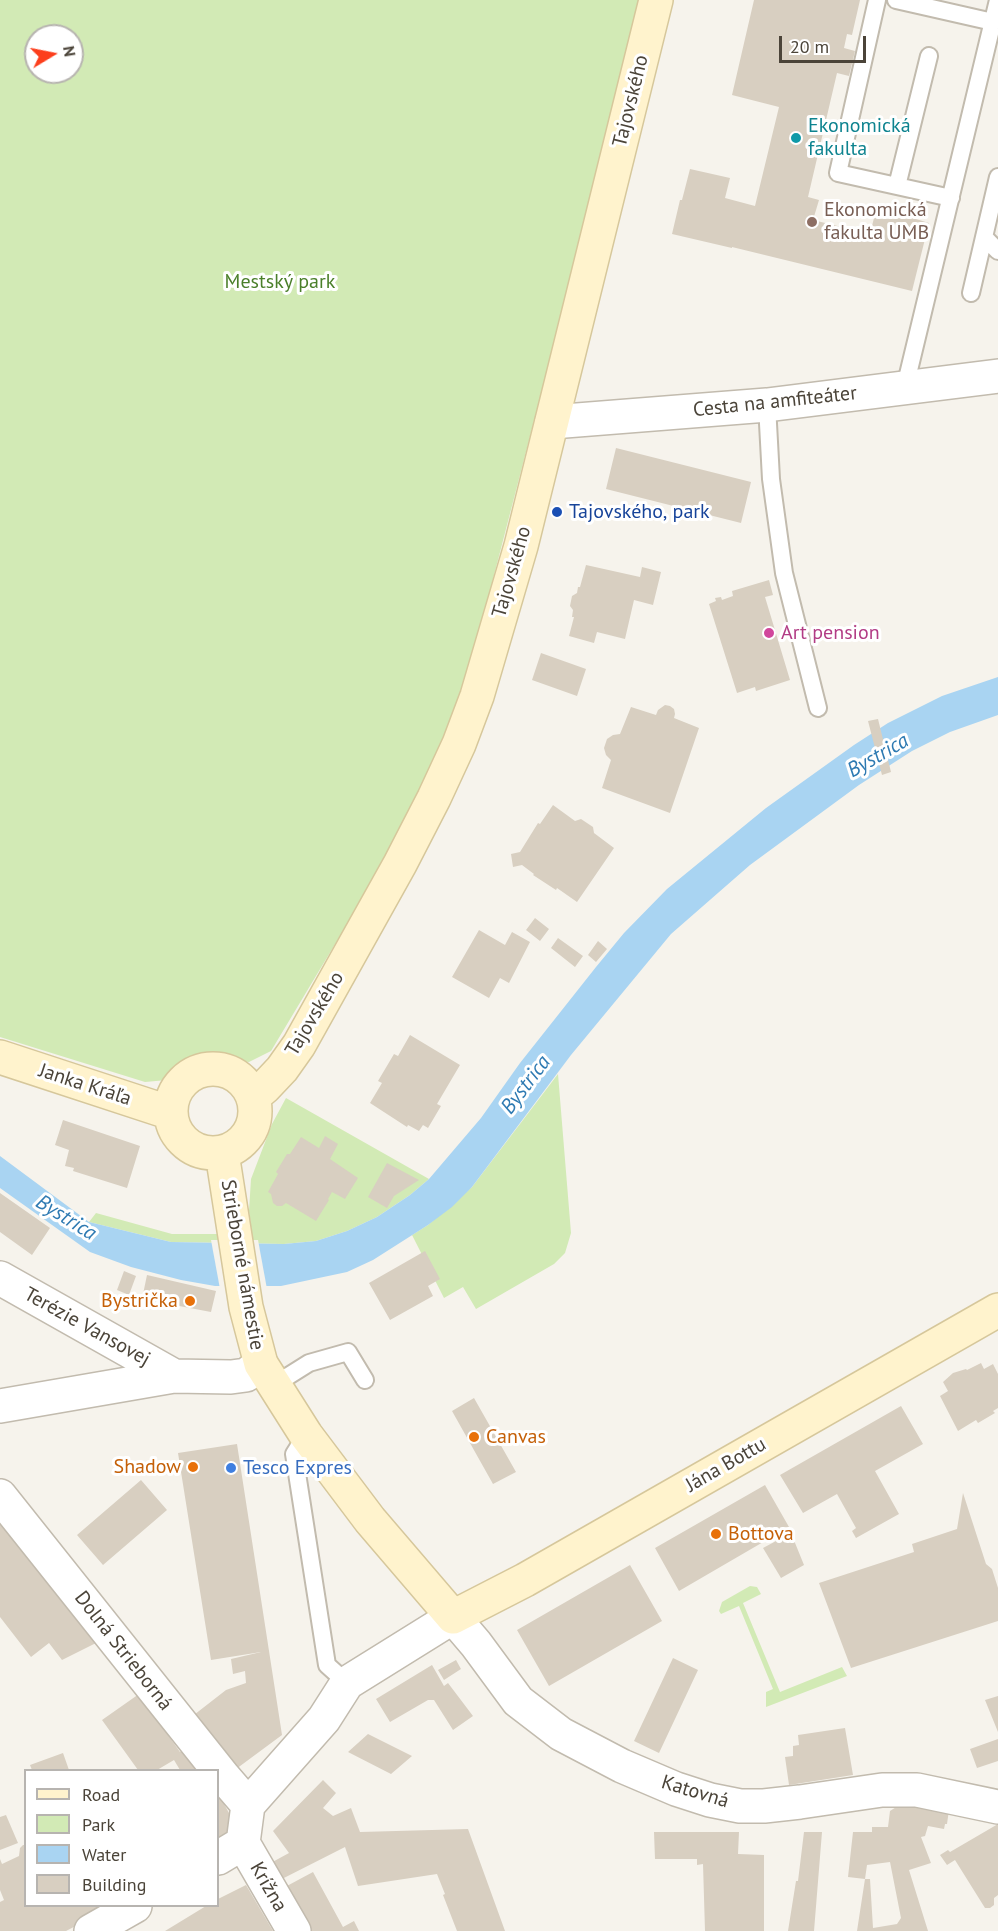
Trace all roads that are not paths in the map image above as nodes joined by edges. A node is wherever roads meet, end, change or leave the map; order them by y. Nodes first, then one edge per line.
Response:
1 (656, 0) edge
2 (878, 0) edge
3 (896, 0) edge
4 (998, 0) edge
5 (993, 22) junction
6 (929, 56) dead end
7 (998, 177) edge
8 (897, 186) junction
9 (951, 198) junction
10 (984, 237) junction
11 (998, 251) edge
12 (971, 293) dead end
13 (998, 376) edge
14 (905, 387) junction
15 (767, 405) junction
16 (552, 422) junction
17 (818, 708) dead end
18 (0, 1057) edge
19 (253, 1097) junction
20 (171, 1113) junction
21 (222, 1153) junction
22 (0, 1278) edge
23 (998, 1310) edge
24 (267, 1375) junction
25 (174, 1376) junction
26 (364, 1380) dead end
27 (0, 1406) edge
28 (306, 1435) junction
29 (0, 1496) edge
30 (453, 1617) junction
31 (347, 1683) junction
32 (217, 1769) edge
33 (219, 1772) edge
34 (248, 1805) junction
35 (998, 1807) edge
36 (230, 1850) edge
37 (132, 1907) edge
38 (91, 1931) edge
39 (294, 1931) edge

1 - 16 street, Tajovského
2 - 8 lane
3 - 5 lane
4 - 5 lane
5 - 9 lane
6 - 8 lane
7 - 10 lane
8 - 9 lane
9 - 14 lane
10 - 11 lane
10 - 12 lane
13 - 14 street, Cesta na amfiteáter
14 - 15 street, Cesta na amfiteáter
15 - 16 street, Cesta na amfiteáter
15 - 17 lane
16 - 19 street, Tajovského
18 - 20 street, Janka Kráľa
19 - 20 street
19 - 21 street
20 - 21 street
21 - 24 street, Strieborné námestie
22 - 25 street, Terézie Vansovej
23 - 30 street, Jána Bottu
24 - 25 street, Terézie Vansovej
24 - 26 lane
24 - 28 street, Strieborné námestie
25 - 27 street, Terézie Vansovej
28 - 30 street, Strieborné námestie
28 - 31 lane
29 - 32 street, Dolná Strieborná
30 - 31 street
30 - 35 street, Katovná
31 - 34 street
33 - 34 street, Dolná Strieborná
34 - 36 street
36 - 39 street, Krížna
37 - 38 street

